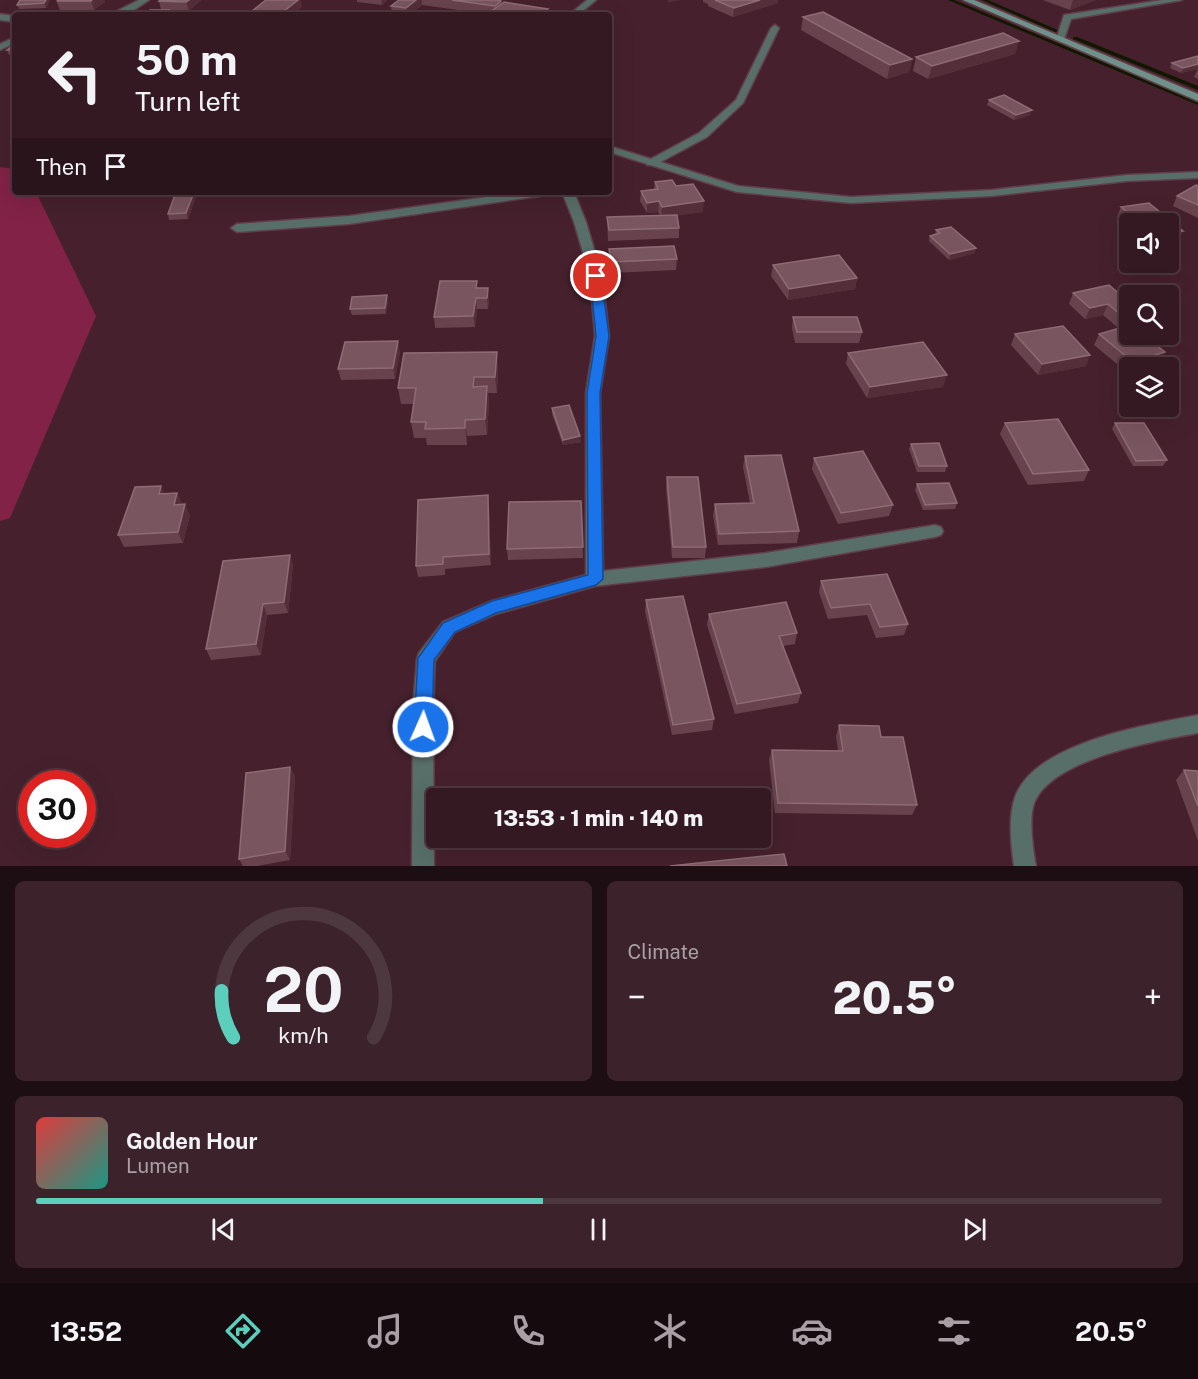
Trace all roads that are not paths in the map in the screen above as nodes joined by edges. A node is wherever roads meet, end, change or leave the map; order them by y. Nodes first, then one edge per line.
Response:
1 (144, 0) edge
2 (592, 0) edge
3 (967, 0) edge
4 (1178, 0) edge
5 (129, 12) edge
6 (577, 12) edge
7 (774, 28) dead end
8 (1060, 40) junction
9 (1198, 98) edge
10 (612, 150) edge
11 (651, 164) junction
12 (1198, 175) edge
13 (525, 195) edge
14 (569, 195) edge
15 (237, 228) dead end
16 (935, 531) dead end
17 (596, 579) junction
18 (1198, 724) edge
19 (423, 866) edge
20 (1025, 866) edge

1 - 5 street
2 - 6 street
3 - 8 main road
4 - 8 street
7 - 11 street
8 - 9 main road
10 - 11 street
11 - 12 street
13 - 15 street
14 - 17 street
16 - 17 street
17 - 19 street
18 - 20 street

